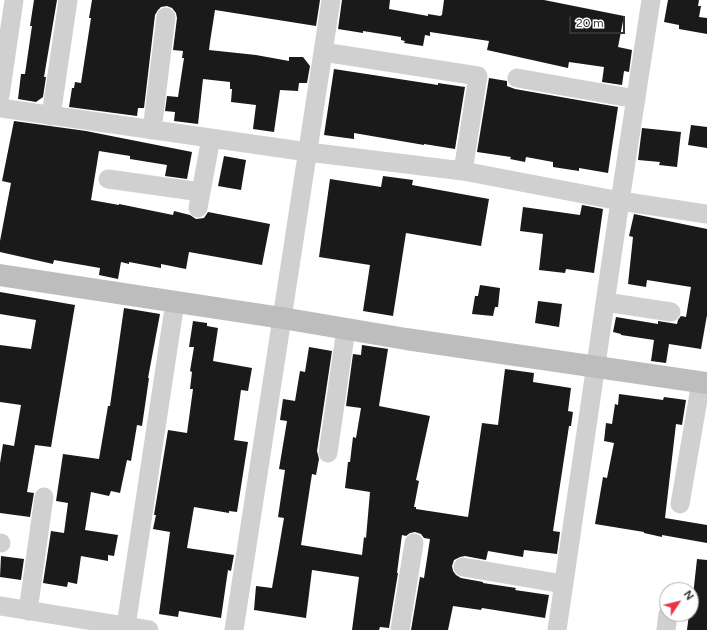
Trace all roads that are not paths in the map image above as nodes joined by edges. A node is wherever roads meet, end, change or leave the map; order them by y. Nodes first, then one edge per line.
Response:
1 (14, 0) edge
2 (68, 0) edge
3 (331, 0) edge
4 (651, 0) edge
5 (166, 17) dead end
6 (323, 52) junction
7 (517, 78) dead end
8 (0, 96) edge
9 (636, 99) junction
10 (0, 108) edge
11 (52, 116) junction
12 (152, 130) junction
13 (211, 138) junction
14 (308, 152) junction
15 (463, 171) junction
16 (108, 180) dead end
17 (620, 201) junction
18 (707, 214) edge
19 (0, 275) edge
20 (175, 302) junction
21 (605, 302) junction
22 (671, 312) dead end
23 (282, 318) junction
24 (346, 329) junction
25 (596, 367) junction
26 (704, 383) edge
27 (328, 453) dead end
28 (44, 497) dead end
29 (680, 504) dead end
30 (414, 543) dead end
31 (463, 567) dead end
32 (564, 584) junction
33 (0, 606) edge
34 (28, 611) junction
35 (126, 626) junction
36 (149, 630) edge
37 (234, 630) edge
38 (400, 630) edge
39 (557, 630) edge

1 - 8 street
2 - 11 street
3 - 6 street
4 - 9 street
5 - 12 street
6 - 14 street
6 - 15 street
7 - 9 street
9 - 17 street
10 - 11 street
11 - 12 street
12 - 13 street
13 - 14 street
13 - 16 street
14 - 15 street
14 - 23 street
15 - 17 street
17 - 18 street
17 - 21 street
19 - 20 street
20 - 23 street
20 - 35 street
21 - 22 street
21 - 25 street
23 - 24 street
23 - 37 street
24 - 25 street
24 - 27 street
25 - 26 street
25 - 32 street
26 - 29 street
28 - 34 street
30 - 38 street
31 - 32 street
32 - 39 street
33 - 34 street
34 - 35 street
35 - 36 street

